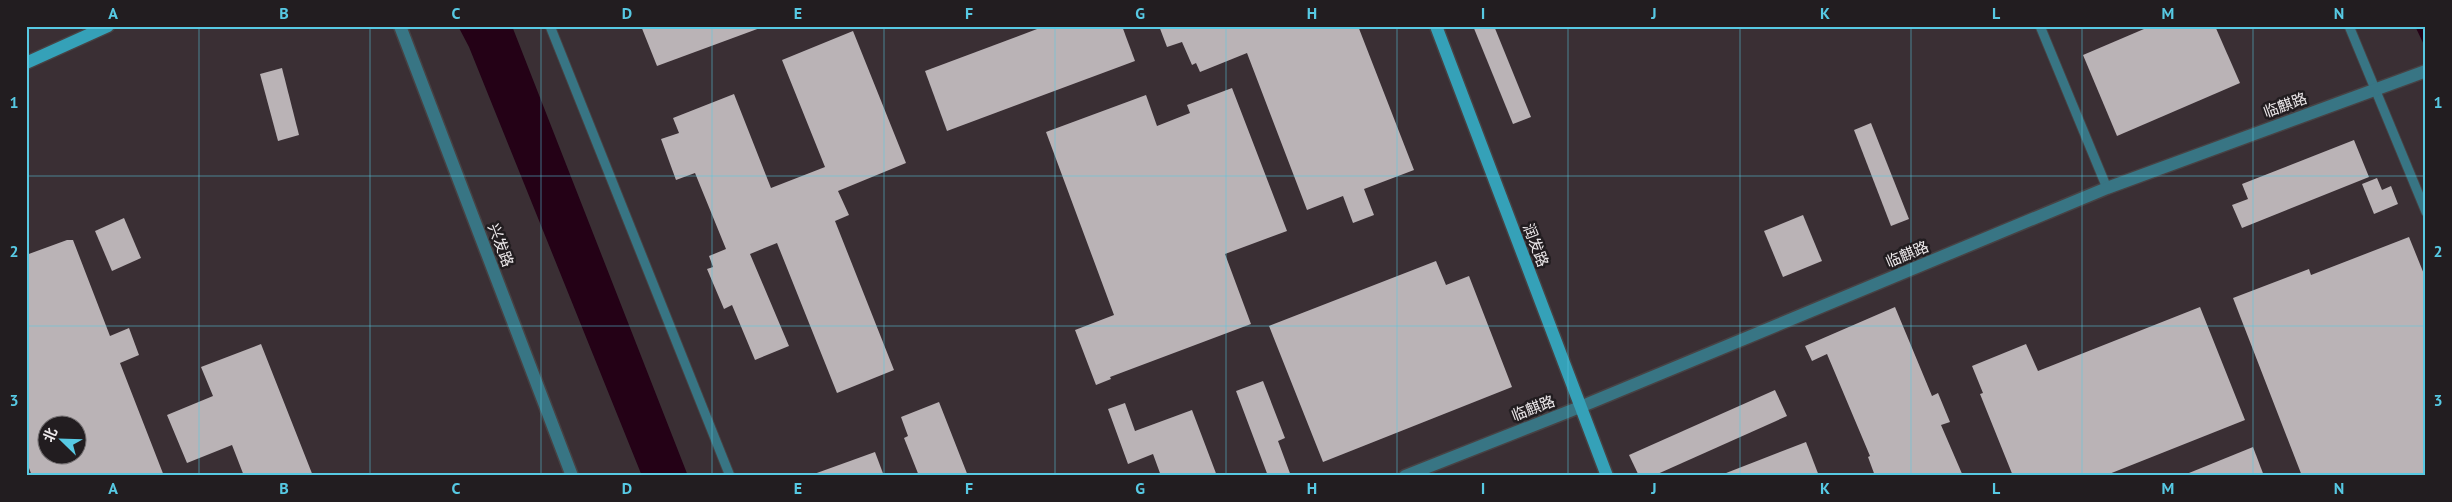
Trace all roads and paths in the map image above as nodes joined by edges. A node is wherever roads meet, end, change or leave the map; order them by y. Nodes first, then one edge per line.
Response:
1 (108, 26) edge
2 (400, 26) edge
3 (550, 26) edge
4 (1436, 26) edge
5 (2040, 26) edge
6 (2349, 26) edge
7 (26, 63) edge
8 (2426, 71) edge
9 (2375, 89) junction
10 (2107, 188) junction
11 (2426, 212) edge
12 (1580, 407) junction
13 (572, 476) edge
14 (730, 476) edge
15 (1405, 476) edge
16 (1607, 476) edge

1 - 7 main road
2 - 13 street, 兴发路
3 - 14 lane
4 - 12 main road, 润发路
5 - 10 lane
6 - 9 lane
8 - 9 street, 临麒路
9 - 10 street, 临麒路
9 - 11 lane
10 - 12 street, 临麒路
12 - 15 street, 临麒路
12 - 16 main road, 润发路

